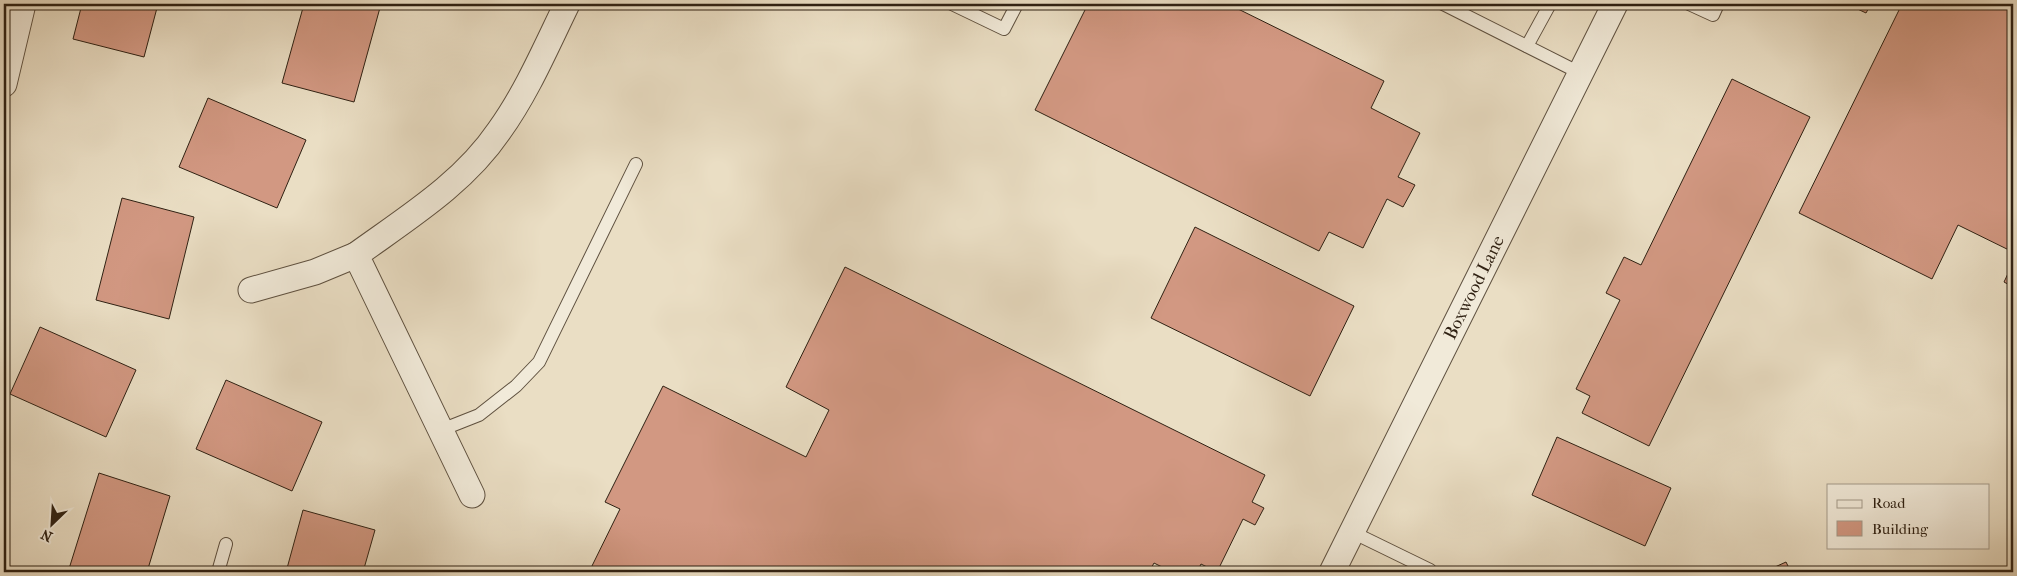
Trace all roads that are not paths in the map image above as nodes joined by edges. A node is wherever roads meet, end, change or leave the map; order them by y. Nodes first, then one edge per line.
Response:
1 (23, 4) edge
2 (567, 4) edge
3 (952, 4) edge
4 (1016, 4) edge
5 (1443, 4) edge
6 (1550, 4) edge
7 (1615, 4) edge
8 (1689, 4) edge
9 (1718, 4) edge
10 (1527, 46) junction
11 (1580, 73) junction
12 (4, 84) edge
13 (636, 164) dead end
14 (356, 255) junction
15 (251, 290) dead end
16 (441, 430) junction
17 (472, 495) dead end
18 (1352, 532) junction
19 (226, 544) dead end
20 (218, 572) edge
21 (1332, 572) edge
22 (1431, 572) edge

1 - 12 street
2 - 14 street
3 - 4 lane
5 - 10 lane
6 - 10 lane
7 - 11 street, Boxwood Lane
8 - 9 lane
10 - 11 lane
11 - 18 street, Boxwood Lane
13 - 16 lane
14 - 15 street
14 - 16 street
16 - 17 street
18 - 21 street, Boxwood Lane
18 - 22 lane
19 - 20 lane

